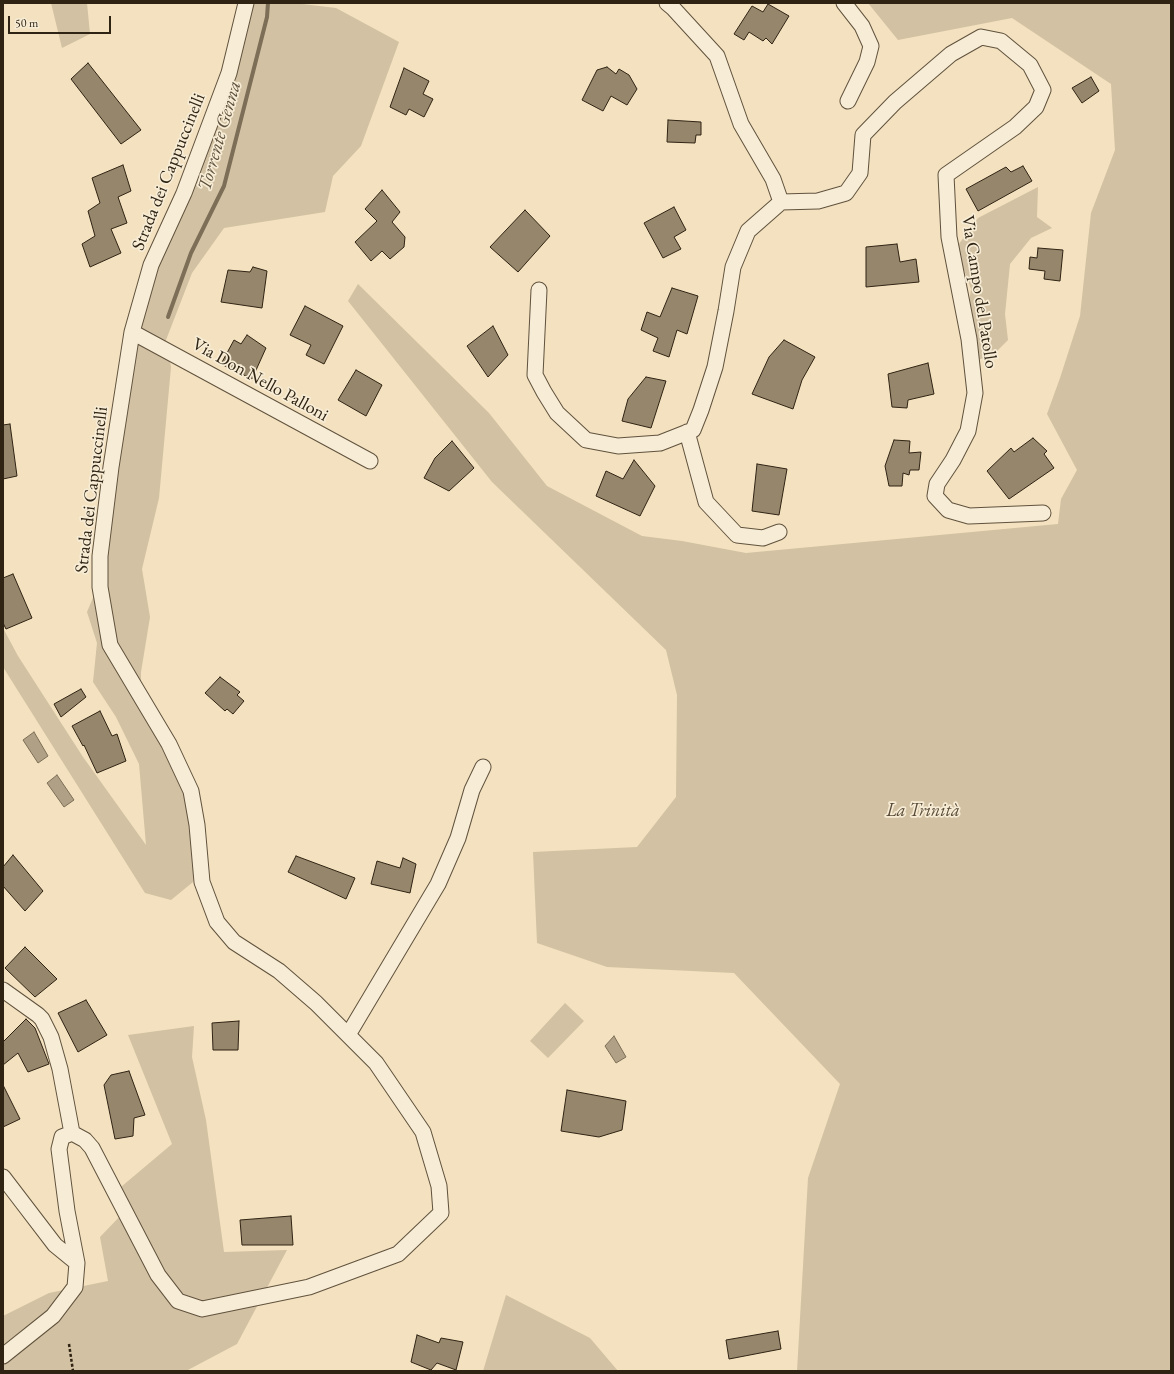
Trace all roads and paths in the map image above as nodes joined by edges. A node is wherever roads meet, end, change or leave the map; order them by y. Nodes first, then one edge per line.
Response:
1 (246, 3) edge
2 (667, 3) edge
3 (844, 3) edge
4 (848, 101) dead end
5 (781, 202) junction
6 (539, 290) dead end
7 (132, 332) junction
8 (687, 432) junction
9 (370, 462) dead end
10 (1043, 513) dead end
11 (779, 532) dead end
12 (483, 767) dead end
13 (3, 990) edge
14 (348, 1035) junction
15 (72, 1133) junction
16 (3, 1177) edge
17 (77, 1263) junction
18 (69, 1344) dead end
19 (3, 1356) edge
20 (73, 1371) edge

1 - 7 street, Strada dei Cappuccinelli
2 - 5 street
3 - 4 street
5 - 8 street
5 - 10 street, Via Campo del Patollo
6 - 8 street
7 - 9 street, Via Don Nello Palloni
7 - 14 street, Strada dei Cappuccinelli
8 - 11 street
12 - 14 street
13 - 15 street
14 - 15 street, Strada dei Cappuccinelli
15 - 17 street
16 - 17 street
17 - 19 street
18 - 20 path

